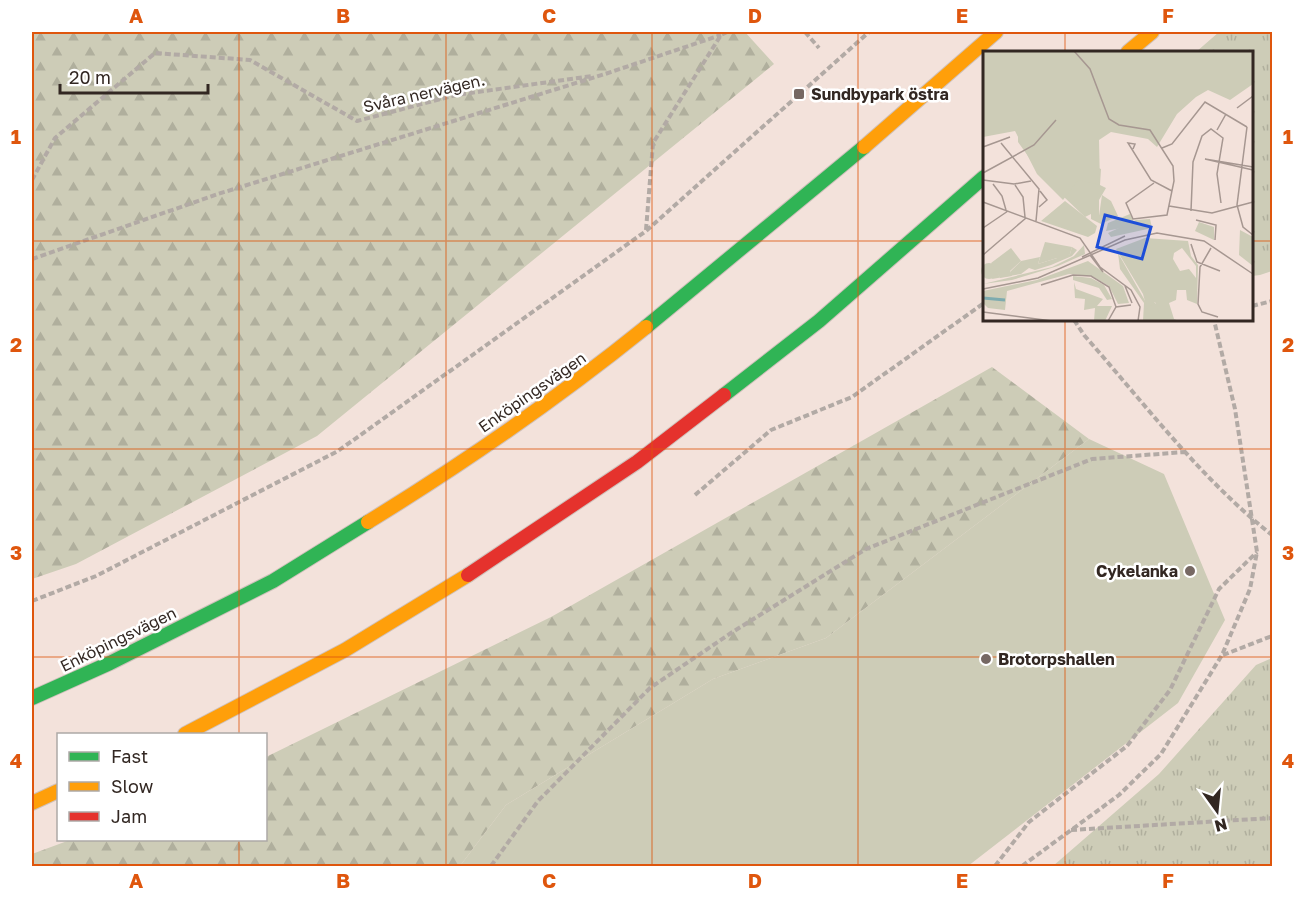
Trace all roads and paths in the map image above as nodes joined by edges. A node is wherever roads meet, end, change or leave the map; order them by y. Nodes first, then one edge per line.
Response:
1 (714, 32) edge
2 (727, 32) edge
3 (805, 32) edge
4 (869, 32) edge
5 (996, 32) edge
6 (1152, 32) edge
7 (720, 35) junction
8 (819, 48) dead end
9 (1129, 51) edge
10 (605, 74) junction
11 (983, 178) edge
12 (32, 180) edge
13 (646, 231) junction
14 (32, 259) edge
15 (1272, 301) edge
16 (983, 304) edge
17 (1253, 306) edge
18 (1075, 321) edge
19 (1214, 321) edge
20 (1185, 452) junction
21 (695, 495) dead end
22 (1252, 519) junction
23 (1272, 535) edge
24 (1257, 552) junction
25 (32, 601) edge
26 (1272, 636) edge
27 (1222, 655) junction
28 (32, 698) edge
29 (189, 733) edge
30 (57, 791) edge
31 (32, 803) edge
32 (1272, 818) edge
33 (1071, 830) junction
34 (491, 867) edge
35 (995, 867) edge
36 (1022, 867) edge

1 - 7 path
2 - 7 path
3 - 8 path
4 - 13 path
5 - 28 main road, Enköpingsvägen
6 - 9 main road
7 - 10 path
7 - 13 path
10 - 12 path, Svåra nervägen.
10 - 14 path
11 - 29 main road
13 - 25 path
15 - 17 path
16 - 21 path
18 - 20 path
19 - 22 path
20 - 22 path
20 - 34 path
22 - 23 path
22 - 24 path
24 - 27 path
24 - 35 path
26 - 27 path
27 - 33 path
30 - 31 main road
32 - 33 path
33 - 36 path

